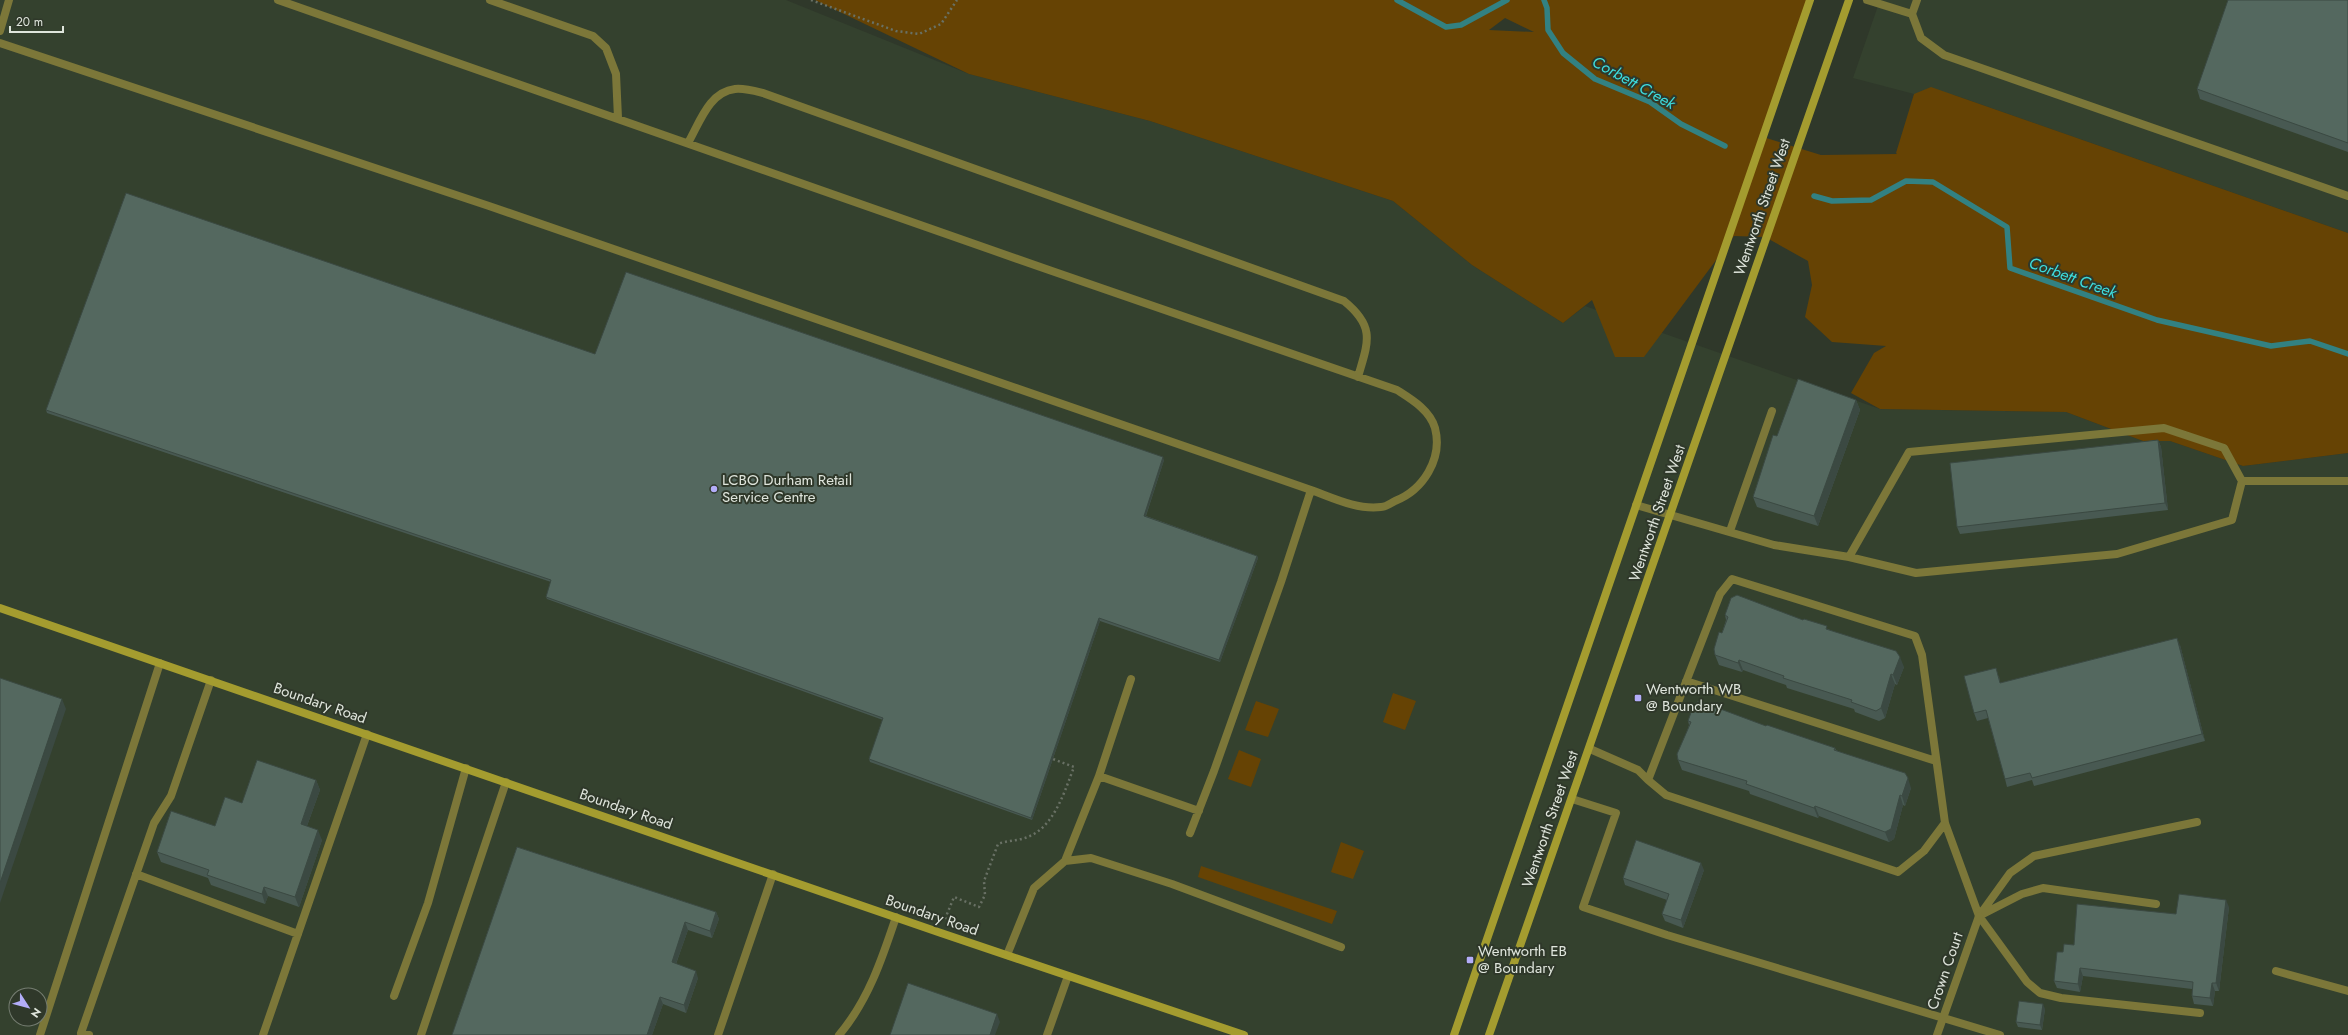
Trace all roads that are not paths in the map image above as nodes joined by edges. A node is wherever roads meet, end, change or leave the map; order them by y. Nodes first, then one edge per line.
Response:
1 (9, 0) edge
2 (278, 0) edge
3 (490, 0) edge
4 (1810, 0) edge
5 (1849, 0) edge
6 (1867, 0) edge
7 (1917, 0) edge
8 (1912, 14) junction
9 (0, 31) edge
10 (0, 43) edge
11 (618, 118) junction
12 (688, 143) junction
13 (2348, 196) edge
14 (1358, 377) junction
15 (1772, 411) dead end
16 (2242, 481) junction
17 (2348, 481) edge
18 (1310, 490) junction
19 (1636, 505) junction
20 (1671, 515) junction
21 (1730, 531) junction
22 (1849, 557) junction
23 (0, 608) edge
24 (160, 663) junction
25 (1131, 679) dead end
26 (211, 680) junction
27 (1686, 681) junction
28 (367, 734) junction
29 (1590, 749) junction
30 (1936, 761) junction
31 (466, 768) junction
32 (1099, 776) junction
33 (1648, 780) junction
34 (506, 782) junction
35 (1572, 799) junction
36 (1199, 811) junction
37 (2196, 822) dead end
38 (1945, 823) junction
39 (1190, 833) dead end
40 (1065, 861) junction
41 (136, 874) junction
42 (772, 874) junction
43 (2156, 904) dead end
44 (1979, 916) junction
45 (896, 917) junction
46 (298, 934) junction
47 (1341, 947) dead end
48 (1007, 956) junction
49 (2276, 971) dead end
50 (1068, 976) junction
51 (2348, 991) edge
52 (394, 996) dead end
53 (2200, 1013) dead end
54 (1943, 1019) junction
55 (40, 1035) edge
56 (89, 1035) edge
57 (263, 1035) edge
58 (421, 1035) edge
59 (718, 1035) edge
60 (839, 1035) edge
61 (1048, 1035) edge
62 (1244, 1035) edge
63 (1454, 1035) edge
64 (1489, 1035) edge
65 (1937, 1035) edge
66 (2000, 1035) edge

1 - 9 street
2 - 11 street
3 - 11 street
4 - 19 main road, Wentworth Street West
5 - 20 main road, Wentworth Street West
6 - 8 street
7 - 8 street
8 - 13 street
10 - 18 street
11 - 12 street
12 - 14 street
12 - 14 street
14 - 18 street
15 - 21 street
16 - 17 street
16 - 22 street
16 - 22 street
18 - 36 street
19 - 20 street
19 - 63 main road, Wentworth Street West
20 - 21 street
20 - 29 main road, Wentworth Street West
21 - 22 street
23 - 24 main road, Boundary Road
24 - 26 main road, Boundary Road
24 - 55 street
25 - 32 street
26 - 28 main road, Boundary Road
26 - 41 street
27 - 30 street
27 - 30 street
27 - 33 street
28 - 31 main road, Boundary Road
28 - 46 street
29 - 33 street
29 - 35 main road, Wentworth Street West
30 - 38 street
31 - 34 main road, Boundary Road
31 - 52 street
32 - 36 street
32 - 40 street
33 - 38 street
34 - 42 main road, Boundary Road
34 - 58 street
35 - 54 street
35 - 64 main road, Wentworth Street West
36 - 39 street
37 - 44 street, Crown Court
38 - 44 street
40 - 47 street
40 - 48 street
41 - 46 street
41 - 56 street
42 - 45 main road, Boundary Road
42 - 59 street
43 - 44 street
44 - 53 street
44 - 54 street, Crown Court
45 - 48 main road, Boundary Road
45 - 60 street
46 - 57 street
48 - 50 main road, Boundary Road
49 - 51 street
50 - 61 street
50 - 62 main road, Boundary Road
54 - 65 street, Crown Court
54 - 66 street

